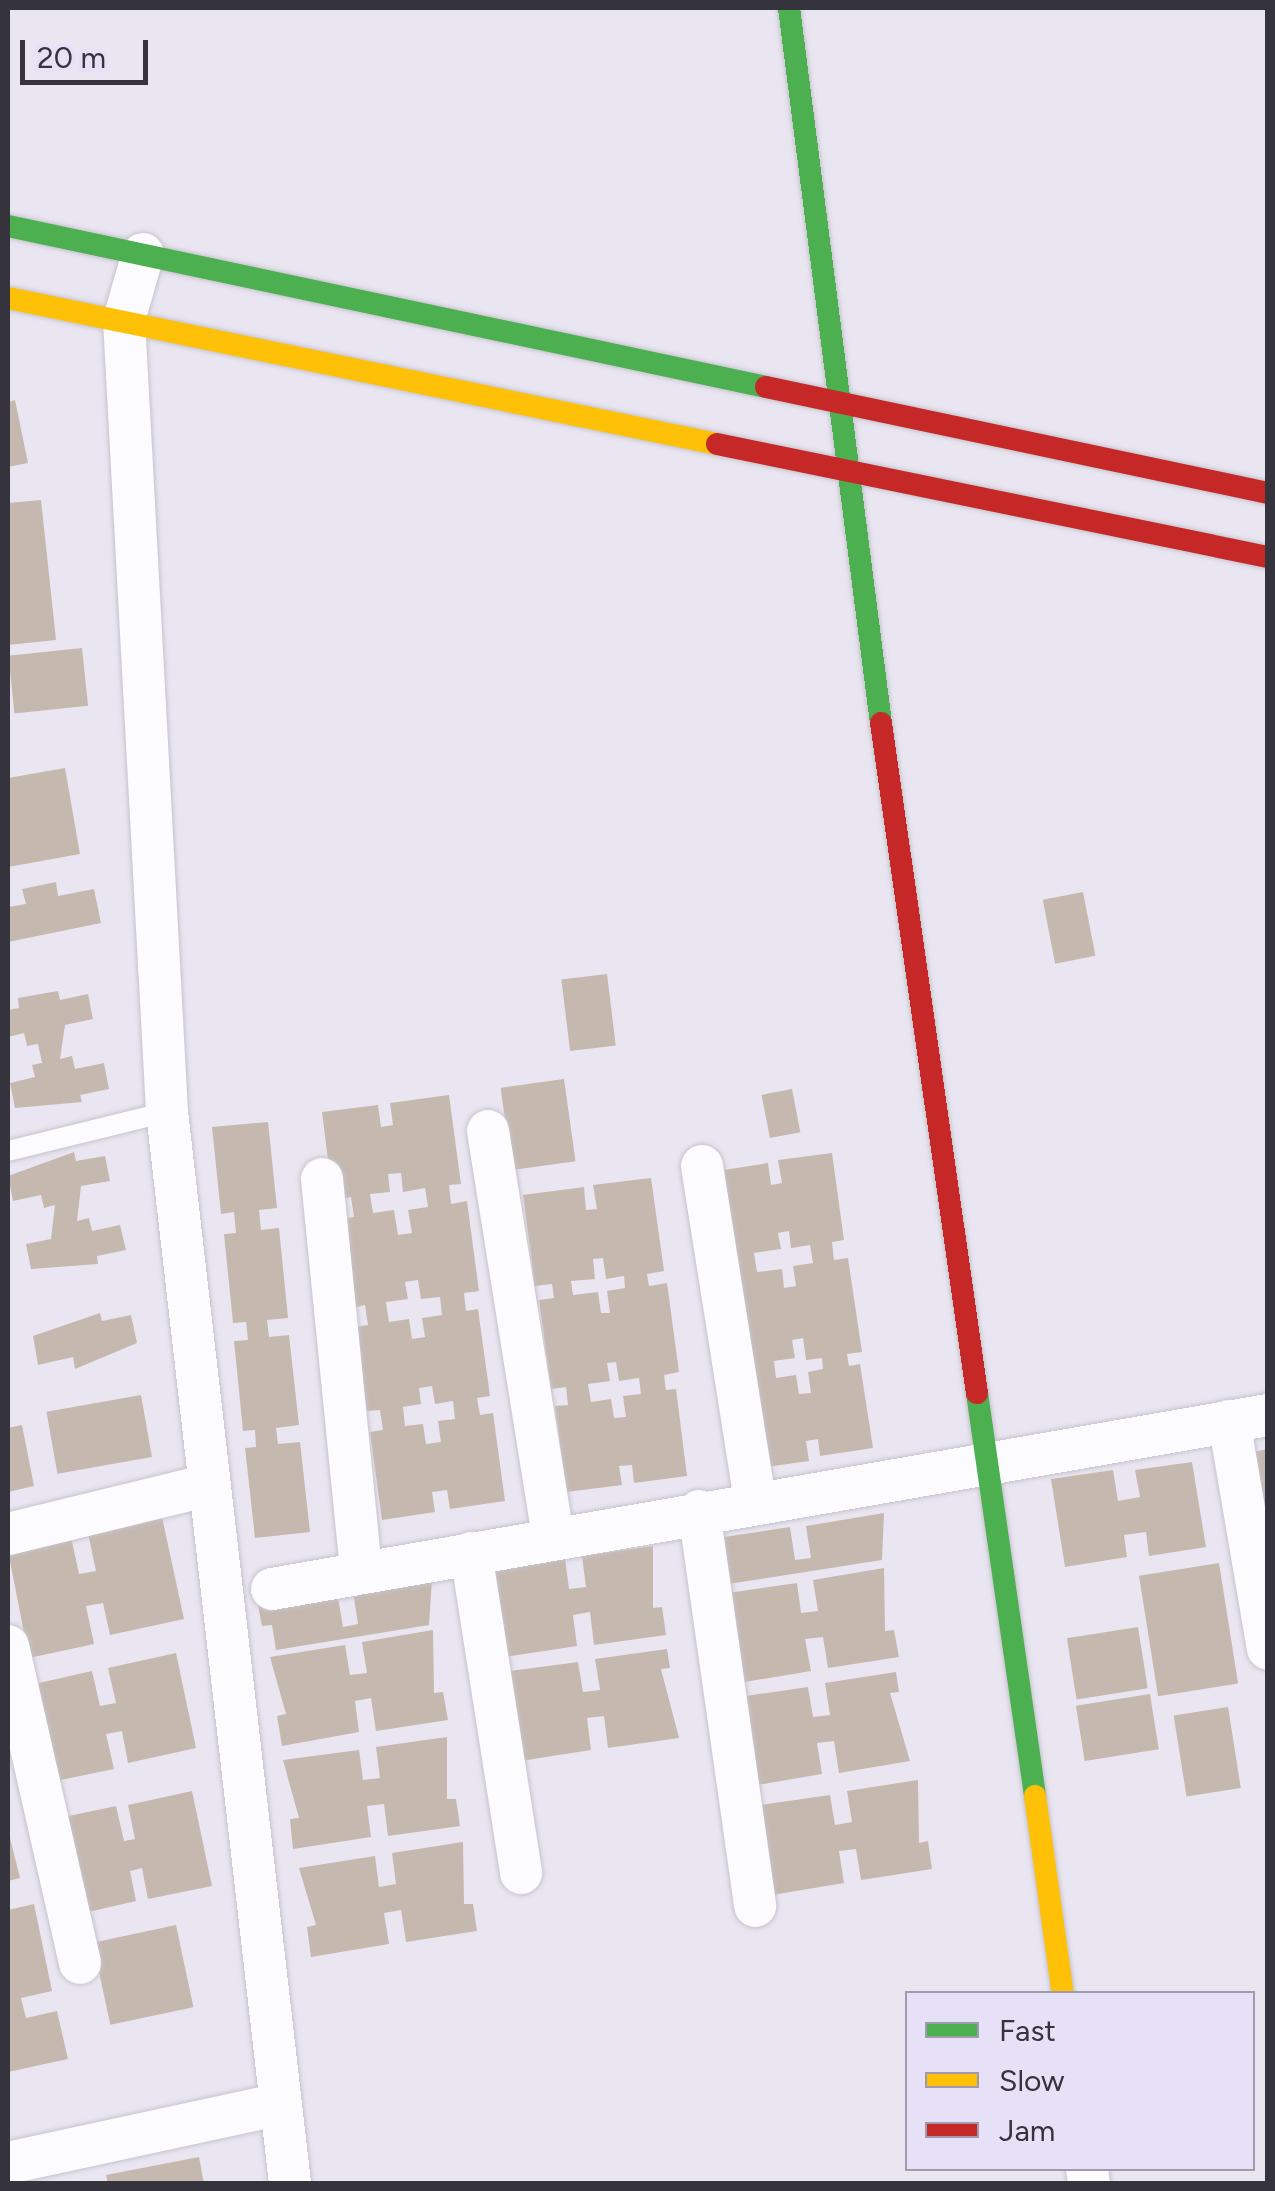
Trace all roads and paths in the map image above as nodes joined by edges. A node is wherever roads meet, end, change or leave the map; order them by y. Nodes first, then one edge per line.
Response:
1 (789, 8) edge
2 (8, 226) edge
3 (143, 254) junction
4 (8, 298) edge
5 (124, 320) junction
6 (837, 405) junction
7 (845, 469) junction
8 (1268, 492) edge
9 (1268, 557) edge
10 (167, 1112) junction
11 (488, 1131) dead end
12 (8, 1151) edge
13 (702, 1166) dead end
14 (322, 1179) dead end
15 (1248, 1418) edge
16 (990, 1458) junction
17 (209, 1485) junction
18 (755, 1502) junction
19 (699, 1511) junction
20 (8, 1534) edge
21 (553, 1538) junction
22 (471, 1553) junction
23 (361, 1573) junction
24 (272, 1589) dead end
25 (8, 1646) edge
26 (1268, 1649) edge
27 (521, 1874) dead end
28 (755, 1906) dead end
29 (80, 1964) dead end
30 (1063, 1991) edge
31 (280, 2104) junction
32 (8, 2163) edge
33 (290, 2184) edge

1 - 6 street
2 - 3 street
3 - 5 street
3 - 6 street
4 - 5 street
5 - 7 street
5 - 10 street
6 - 7 street
6 - 8 street
7 - 9 street
7 - 16 street
10 - 12 lane
10 - 17 street
11 - 21 street
13 - 18 street
14 - 23 street
15 - 16 street
15 - 26 street
16 - 18 street
16 - 30 street
17 - 20 street
17 - 31 street
18 - 19 street
19 - 21 street
19 - 28 street
21 - 22 street
22 - 23 street
22 - 27 street
23 - 24 street
25 - 29 street
31 - 32 street
31 - 33 street

